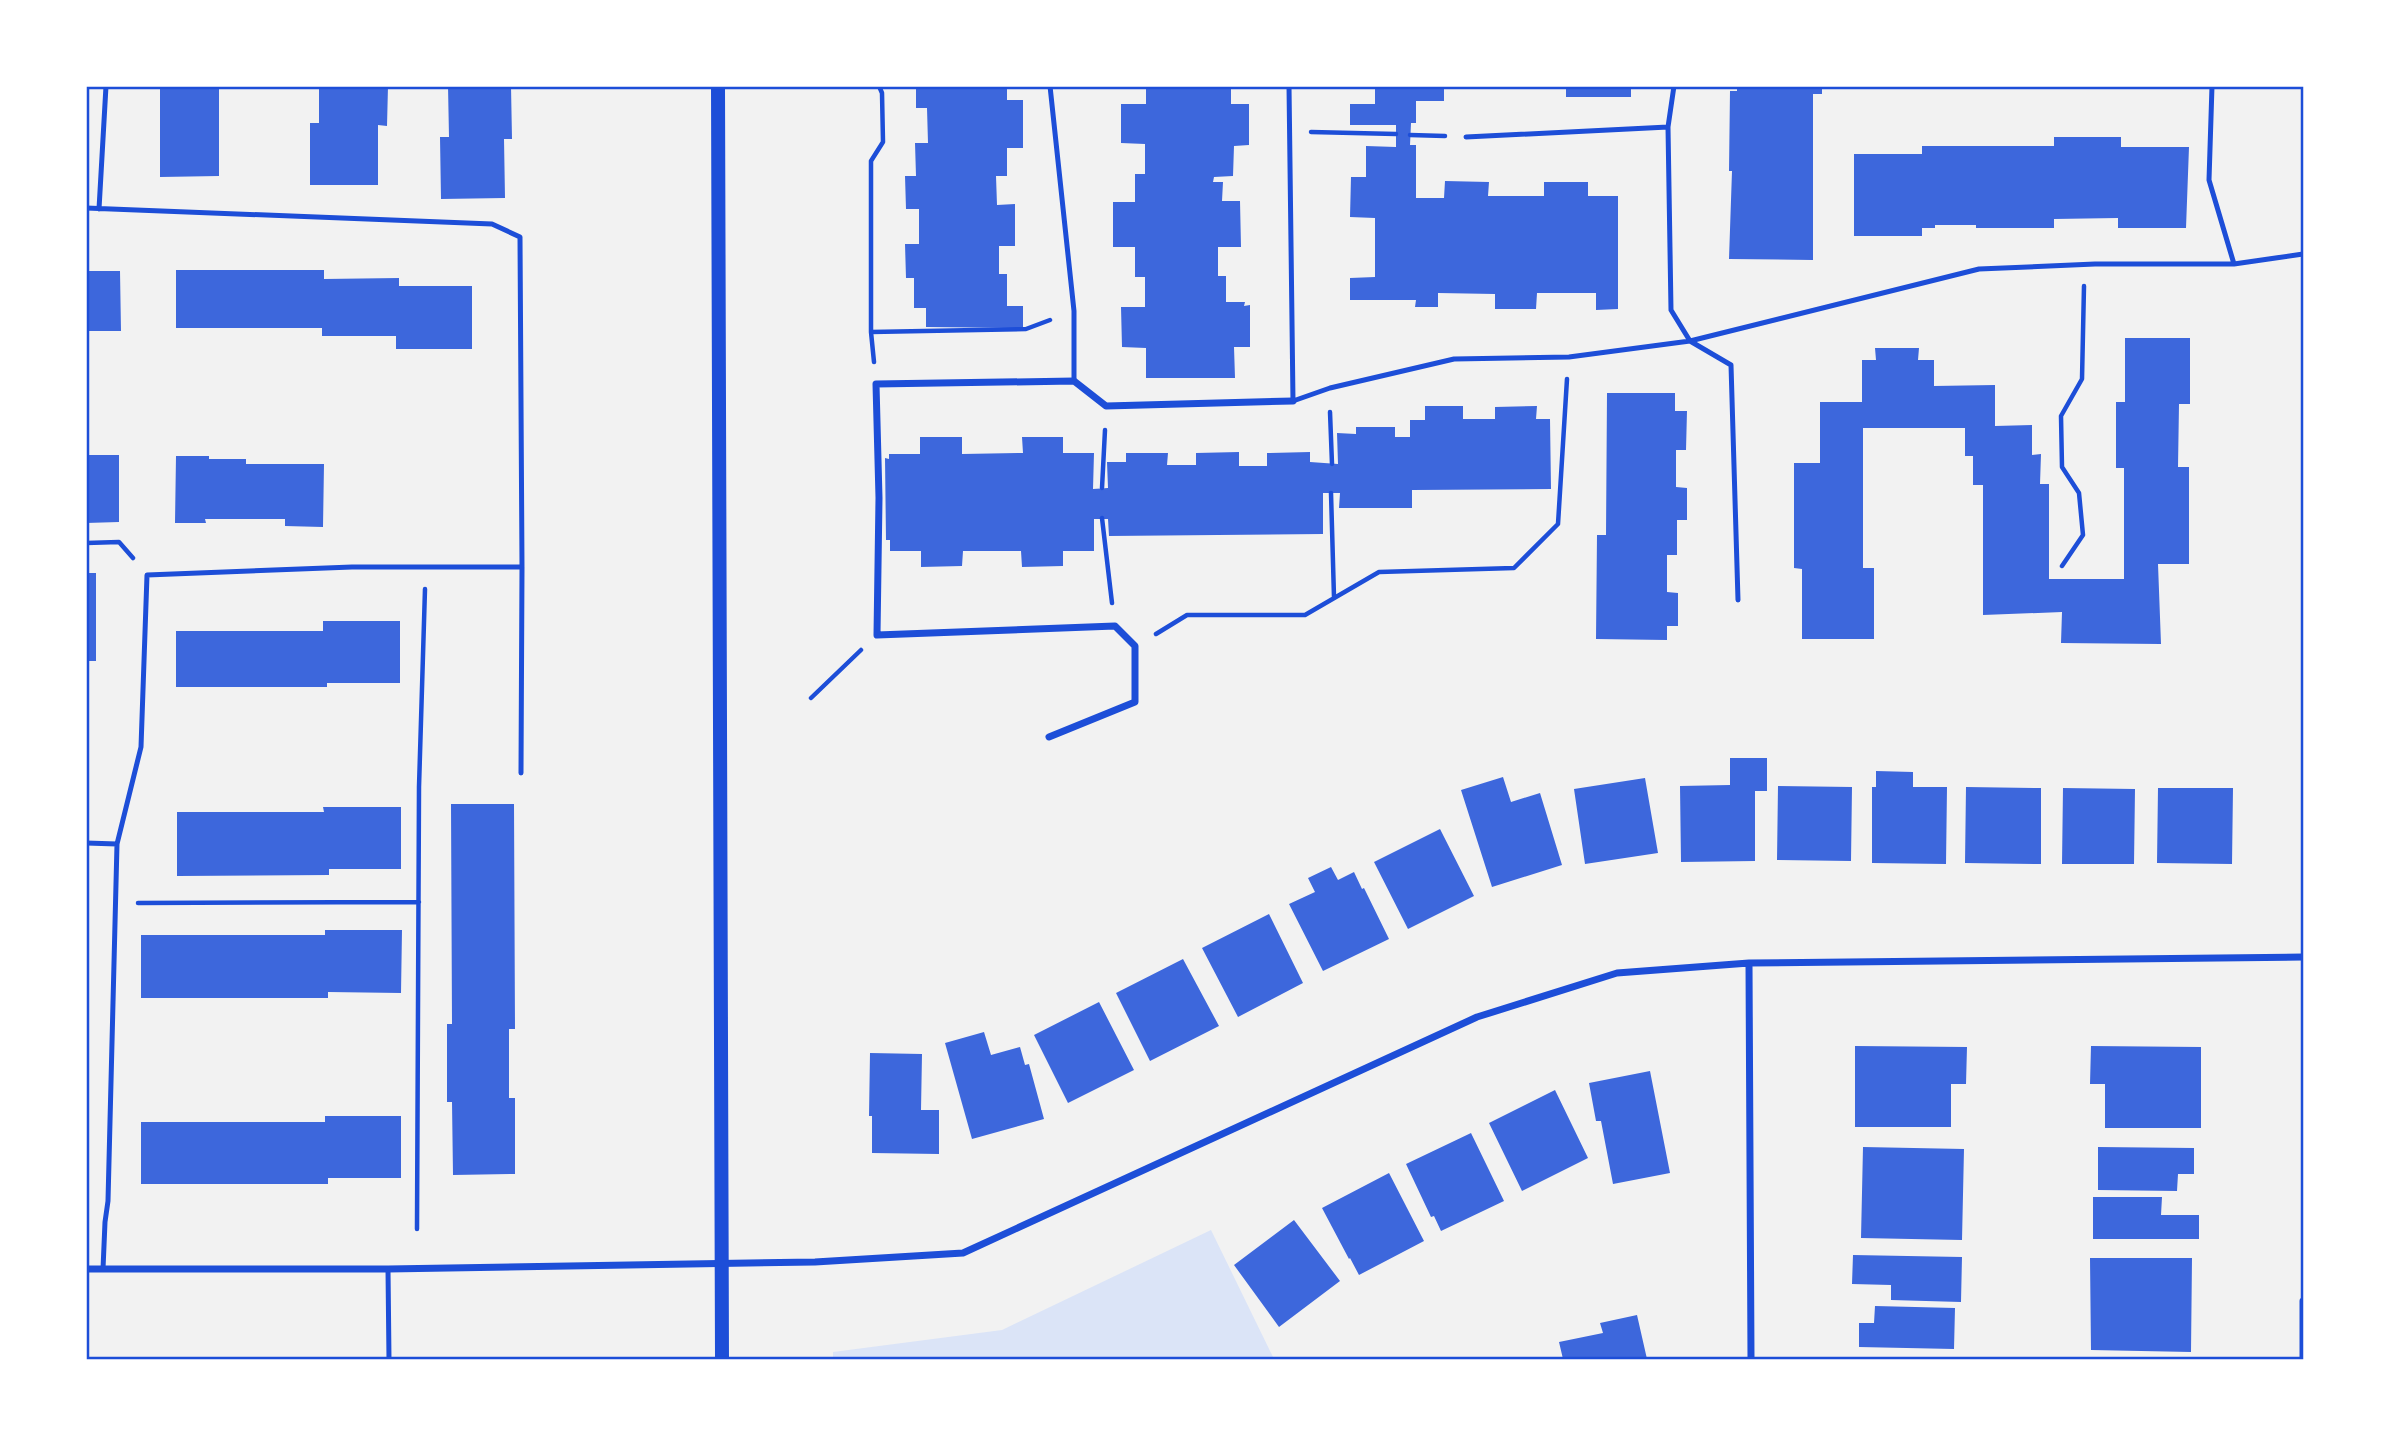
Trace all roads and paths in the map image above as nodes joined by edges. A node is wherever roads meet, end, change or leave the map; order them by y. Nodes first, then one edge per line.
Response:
1 (106, 86) edge
2 (718, 86) edge
3 (879, 86) edge
4 (1050, 86) edge
5 (1289, 86) edge
6 (1674, 86) edge
7 (2212, 86) edge
8 (1668, 127) junction
9 (1289, 131) junction
10 (1396, 134) dead end
11 (1410, 135) dead end
12 (1466, 137) joint
13 (86, 208) edge
14 (99, 209) junction
15 (2303, 254) edge
16 (2084, 264) junction
17 (2234, 264) junction
18 (1074, 311) junction
19 (872, 332) junction
20 (1690, 341) junction
21 (1569, 357) junction
22 (1074, 381) junction
23 (876, 384) junction
24 (1330, 387) junction
25 (1293, 401) junction
26 (1106, 406) junction
27 (1332, 464) dead end
28 (1102, 488) dead end
29 (1331, 493) dead end
30 (1102, 518) dead end
31 (86, 543) edge
32 (2062, 566) dead end
33 (425, 567) junction
34 (522, 567) junction
35 (147, 575) junction
36 (1334, 597) junction
37 (1738, 600) dead end
38 (1115, 626) junction
39 (877, 635) junction
40 (1135, 646) junction
41 (811, 698) dead end
42 (1049, 737) dead end
43 (521, 773) dead end
44 (86, 844) edge
45 (117, 844) junction
46 (418, 902) junction
47 (134, 903) dead end
48 (2303, 957) edge
49 (1749, 963) junction
50 (418, 1229) dead end
51 (723, 1263) junction
52 (86, 1269) edge
53 (103, 1269) junction
54 (388, 1269) junction
55 (2303, 1301) edge
56 (389, 1359) edge
57 (722, 1359) edge
58 (1751, 1359) edge
59 (2303, 1359) edge

1 - 14 lane
2 - 51 main road
3 - 19 path
4 - 18 lane
5 - 9 lane
6 - 8 lane
7 - 17 lane
8 - 12 lane
8 - 20 lane
9 - 10 path
9 - 25 lane
11 - 12 path
13 - 14 lane
14 - 34 lane
15 - 17 lane
16 - 17 lane
16 - 20 lane
16 - 32 path
18 - 19 path
18 - 22 lane
19 - 23 path
20 - 21 lane
20 - 37 lane
21 - 24 lane
21 - 36 path
22 - 23 street
22 - 26 street
23 - 39 street
24 - 25 lane
24 - 27 path
25 - 26 street
26 - 28 path
29 - 36 path
30 - 38 path
31 - 35 path
33 - 34 lane
33 - 35 lane
33 - 46 path
34 - 43 lane
35 - 45 lane
36 - 40 path
38 - 39 street
38 - 40 street
39 - 41 path
40 - 42 street
44 - 45 lane
45 - 53 lane
46 - 47 path
46 - 50 path
48 - 49 street
49 - 51 street
49 - 58 street
51 - 54 street
51 - 57 main road
52 - 53 street
53 - 54 street
54 - 56 lane
55 - 59 street

